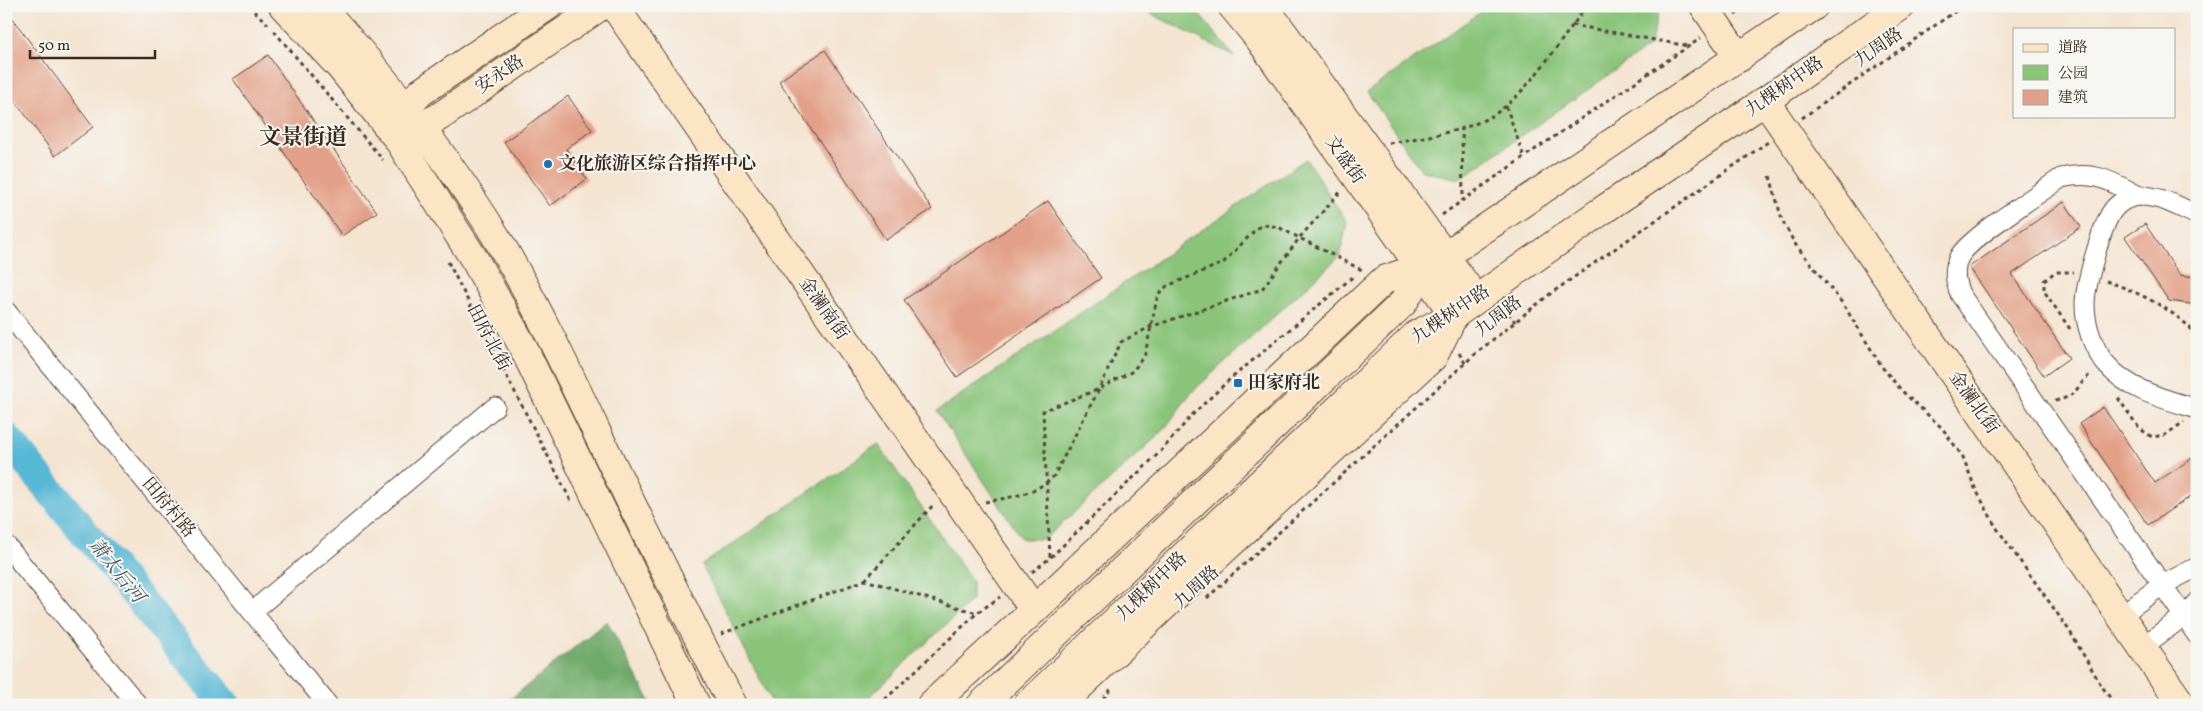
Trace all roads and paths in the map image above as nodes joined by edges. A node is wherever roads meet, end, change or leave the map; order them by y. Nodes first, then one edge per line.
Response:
1 (248, 6) edge
2 (283, 6) edge
3 (320, 6) edge
4 (548, 6) edge
5 (601, 6) edge
6 (614, 6) edge
7 (1232, 6) edge
8 (1264, 6) edge
9 (1587, 6) edge
10 (1704, 6) edge
11 (1814, 6) edge
12 (1901, 6) edge
13 (1963, 6) edge
14 (1572, 25) junction
15 (1688, 46) dead end
16 (1738, 58) junction
17 (1765, 101) junction
18 (1506, 106) junction
19 (1462, 127) junction
20 (1784, 131) junction
21 (399, 132) junction
22 (1386, 144) dead end
23 (1524, 157) dead end
24 (1770, 176) dead end
25 (1342, 189) dead end
26 (2139, 196) junction
27 (1463, 200) dead end
28 (2197, 215) edge
29 (1300, 237) junction
30 (445, 255) dead end
31 (1445, 257) junction
32 (1362, 270) dead end
33 (1422, 271) junction
34 (2089, 275) junction
35 (1476, 299) junction
36 (6, 311) edge
37 (1454, 316) junction
38 (1150, 328) junction
39 (2197, 336) edge
40 (2106, 365) junction
41 (1100, 389) junction
42 (495, 407) dead end
43 (2039, 408) junction
44 (2197, 409) edge
45 (1046, 484) junction
46 (936, 502) dead end
47 (983, 502) dead end
48 (574, 507) dead end
49 (6, 545) edge
50 (1050, 558) dead end
51 (2197, 567) edge
52 (865, 580) junction
53 (2162, 585) junction
54 (2197, 602) edge
55 (1200, 605) dead end
56 (1034, 610) junction
57 (254, 611) junction
58 (978, 614) dead end
59 (2120, 615) junction
60 (2184, 616) junction
61 (721, 634) dead end
62 (2197, 635) edge
63 (2142, 647) junction
64 (1116, 683) dead end
65 (138, 705) edge
66 (328, 705) edge
67 (696, 705) edge
68 (733, 705) edge
69 (931, 705) edge
70 (981, 705) edge
71 (1027, 705) edge
72 (1060, 705) edge
73 (1098, 705) edge
74 (2115, 705) edge
75 (2182, 705) edge

1 - 21 path
2 - 21 main road, 田府北街
3 - 21 main road, 田府北街
4 - 21 main road, 安永路
5 - 21 main road, 安永路
6 - 56 main road, 金澜南街
7 - 33 main road, 文盛街
8 - 31 main road, 文盛街
9 - 14 path
10 - 16 main road
11 - 16 main road, 九棵树中路
12 - 17 main road, 九棵树中路
13 - 20 path, 九周路
14 - 15 path
14 - 18 path
16 - 31 main road, 九棵树中路
17 - 20 main road, 金澜北街
17 - 35 main road, 九棵树中路
18 - 19 path
18 - 23 path
19 - 22 path
19 - 27 path
20 - 55 path, 九周路
20 - 59 main road, 金澜北街
21 - 67 main road, 田府北街
21 - 68 main road, 田府北街
24 - 74 path
25 - 29 path
26 - 28 street
26 - 34 street
26 - 43 street
29 - 32 path
29 - 38 path
29 - 38 path
30 - 48 path, 田府北街
31 - 33 main road, 九棵树中路
31 - 35 main road, 文盛街
33 - 37 main road, 文盛街
33 - 56 main road
33 - 70 main road, 九棵树中路
34 - 39 path
34 - 40 street
35 - 37 main road, 九棵树中路
36 - 57 street, 田府村路
37 - 71 main road, 九棵树中路
37 - 72 main road
38 - 41 path
38 - 41 path
40 - 43 path
40 - 44 street
41 - 45 path
41 - 45 path
42 - 57 street
43 - 53 street
45 - 47 path
45 - 50 path
46 - 52 path
49 - 65 street
51 - 53 street
52 - 58 path
52 - 61 path
53 - 59 street
53 - 60 street
54 - 60 street
56 - 69 main road
57 - 66 street, 田府村路
59 - 63 main road, 金澜北街
60 - 62 street
60 - 63 street
63 - 75 main road, 金澜北街
64 - 73 path

